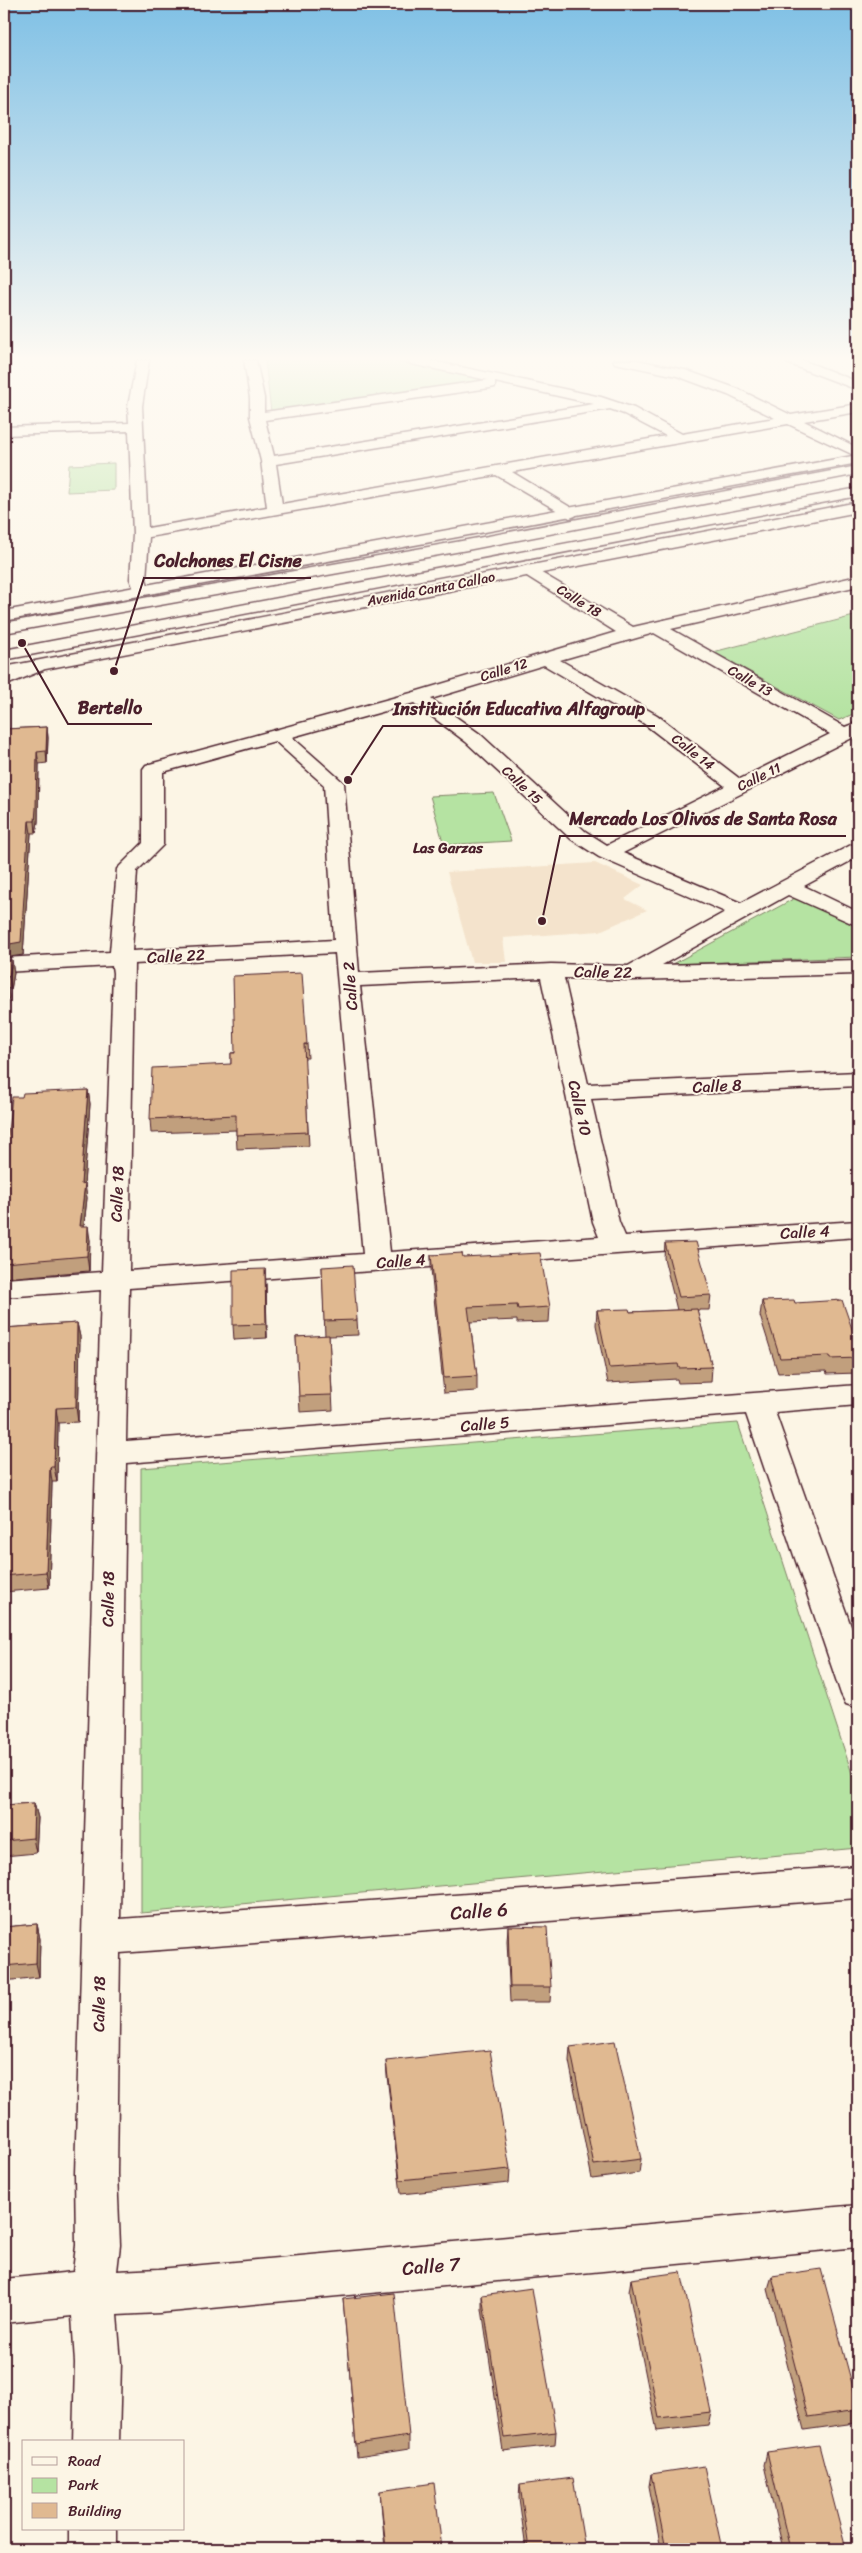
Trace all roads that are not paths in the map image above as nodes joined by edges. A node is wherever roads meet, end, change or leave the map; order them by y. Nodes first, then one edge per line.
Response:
1 (139, 479) edge
2 (271, 479) edge
3 (447, 479) edge
4 (513, 479) edge
5 (751, 479) edge
6 (811, 479) edge
7 (858, 492) edge
8 (858, 507) edge
9 (275, 510) junction
10 (570, 513) junction
11 (141, 534) junction
12 (400, 544) junction
13 (467, 546) junction
14 (559, 550) junction
15 (528, 570) junction
16 (858, 581) edge
17 (141, 589) junction
18 (9, 597) dead end
19 (68, 604) junction
20 (4, 616) edge
21 (656, 627) junction
22 (4, 628) edge
23 (630, 633) junction
24 (4, 655) edge
25 (545, 658) junction
26 (38, 666) junction
27 (4, 672) edge
28 (4, 681) edge
29 (417, 697) junction
30 (852, 731) edge
31 (278, 734) junction
32 (152, 768) joint
33 (738, 787) junction
34 (858, 849) edge
35 (606, 853) junction
36 (788, 887) junction
37 (742, 911) junction
38 (858, 920) edge
39 (347, 946) junction
40 (122, 959) junction
41 (4, 965) edge
42 (858, 967) edge
43 (551, 971) junction
44 (634, 973) junction
45 (348, 980) junction
46 (858, 1079) edge
47 (576, 1092) junction
48 (858, 1229) edge
49 (615, 1243) junction
50 (378, 1263) junction
51 (115, 1282) junction
52 (4, 1288) edge
53 (858, 1395) edge
54 (757, 1402) junction
55 (112, 1453) junction
56 (858, 1694) edge
57 (858, 1882) edge
58 (101, 1937) junction
59 (858, 2226) edge
60 (93, 2293) junction
61 (4, 2301) edge
62 (96, 2440) edge
63 (93, 2530) edge
64 (93, 2549) edge

1 - 11 main road
2 - 9 main road
3 - 9 main road
4 - 10 main road
5 - 10 main road
6 - 13 main road
7 - 14 main road, Avenida Canta Callao
8 - 15 main road, Avenida Canta Callao
9 - 11 main road
10 - 12 main road
11 - 17 main road
12 - 13 main road
12 - 17 main road
13 - 22 main road
14 - 15 main road
14 - 24 main road, Avenida Canta Callao
15 - 23 main road, Calle 18
15 - 26 main road, Avenida Canta Callao
16 - 21 main road, Calle 12
17 - 19 main road
18 - 19 main road
19 - 20 main road
21 - 23 main road, Calle 12
21 - 30 main road, Calle 13
23 - 25 main road, Calle 12
25 - 29 main road, Calle 12
25 - 33 main road, Calle 14
26 - 27 main road, Avenida Canta Callao
26 - 28 main road
29 - 31 main road, Calle 12
29 - 35 main road, Calle 15
30 - 33 main road, Calle 11
31 - 32 main road, Calle 12
31 - 39 main road, Calle 2
32 - 40 main road, Calle 18
33 - 35 main road, Calle 11
34 - 36 main road
35 - 37 main road, Calle 15
36 - 37 main road
36 - 38 main road
37 - 44 main road
39 - 40 main road, Calle 22
39 - 45 main road, Calle 2
40 - 41 main road, Calle 22
40 - 51 main road, Calle 18
42 - 44 main road, Calle 22
43 - 44 main road, Calle 22
43 - 45 main road, Calle 22
43 - 47 main road, Calle 10
45 - 50 main road, Calle 2
46 - 47 main road, Calle 8
47 - 49 main road, Calle 10
48 - 49 main road, Calle 4
49 - 50 main road, Calle 4
50 - 51 main road, Calle 4
51 - 52 main road, Calle 4
51 - 55 main road, Calle 18
53 - 54 main road, Calle 5
54 - 55 main road, Calle 5
54 - 56 main road
55 - 58 main road, Calle 18
57 - 58 main road, Calle 6
58 - 60 main road, Calle 18
59 - 60 main road, Calle 7
60 - 61 main road, Calle 7
60 - 62 main road, Calle 18
63 - 64 main road

